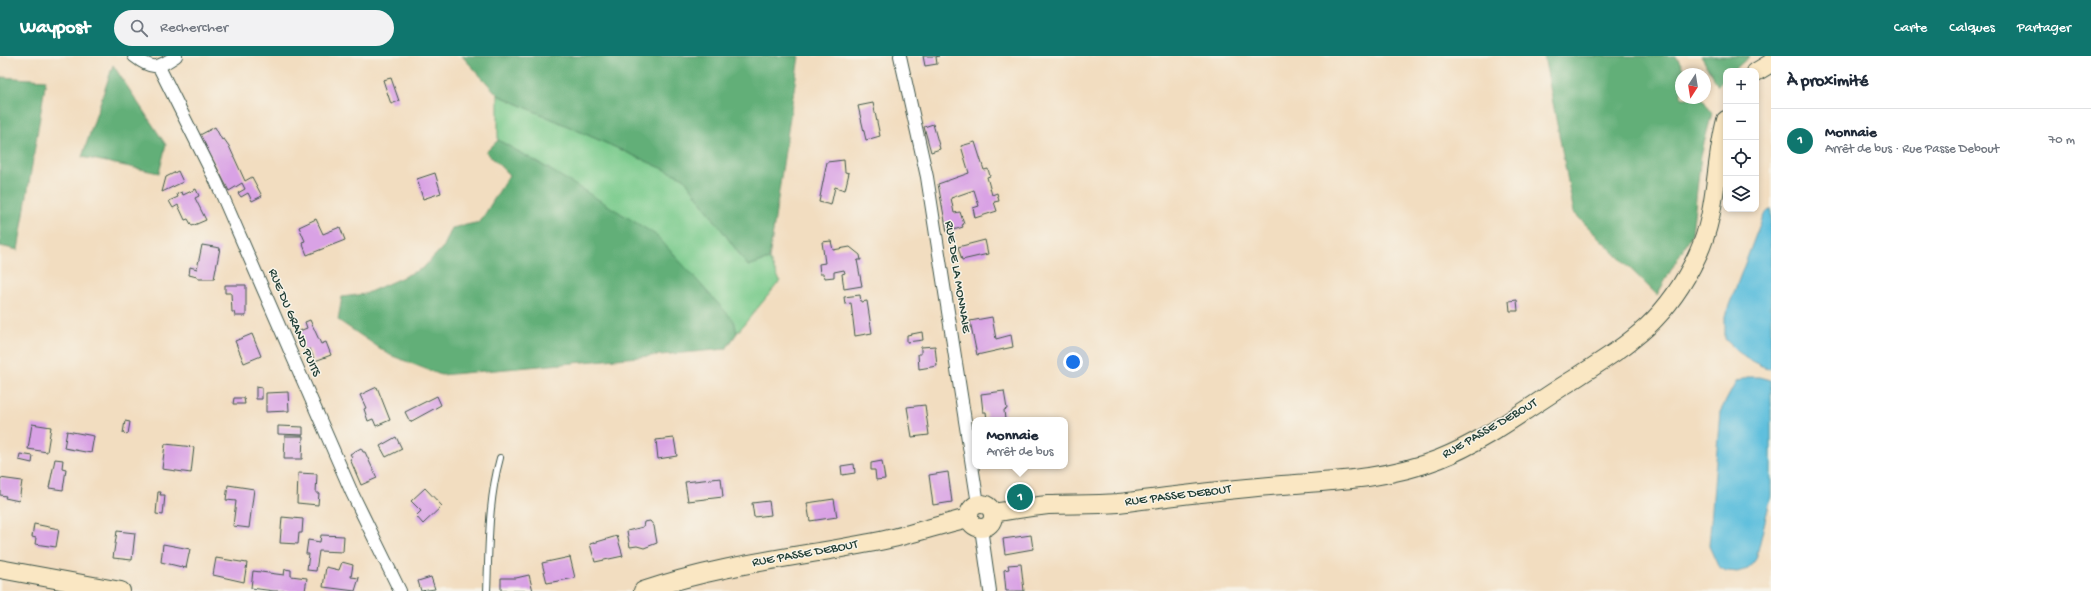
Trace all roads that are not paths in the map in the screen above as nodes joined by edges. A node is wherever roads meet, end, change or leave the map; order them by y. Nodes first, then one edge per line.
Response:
1 (134, 56) edge
2 (176, 56) edge
3 (900, 56) edge
4 (1771, 63) edge
5 (160, 67) junction
6 (1759, 70) edge
7 (1723, 140) edge
8 (972, 442) edge
9 (500, 458) dead end
10 (977, 469) edge
11 (985, 508) junction
12 (974, 523) junction
13 (0, 569) edge
14 (121, 591) edge
15 (400, 591) edge
16 (487, 591) edge
17 (643, 591) edge
18 (990, 591) edge

1 - 5 street
2 - 5 street
3 - 8 street, RUE DE LA MONNAIE
4 - 6 main road
5 - 15 street, RUE DU GRAND PUITS
7 - 11 main road, RUE PASSE DEBOUT
9 - 16 lane
10 - 11 street, RUE DE LA MONNAIE
11 - 12 main road
12 - 17 main road, RUE PASSE DEBOUT
12 - 18 street
13 - 14 main road

